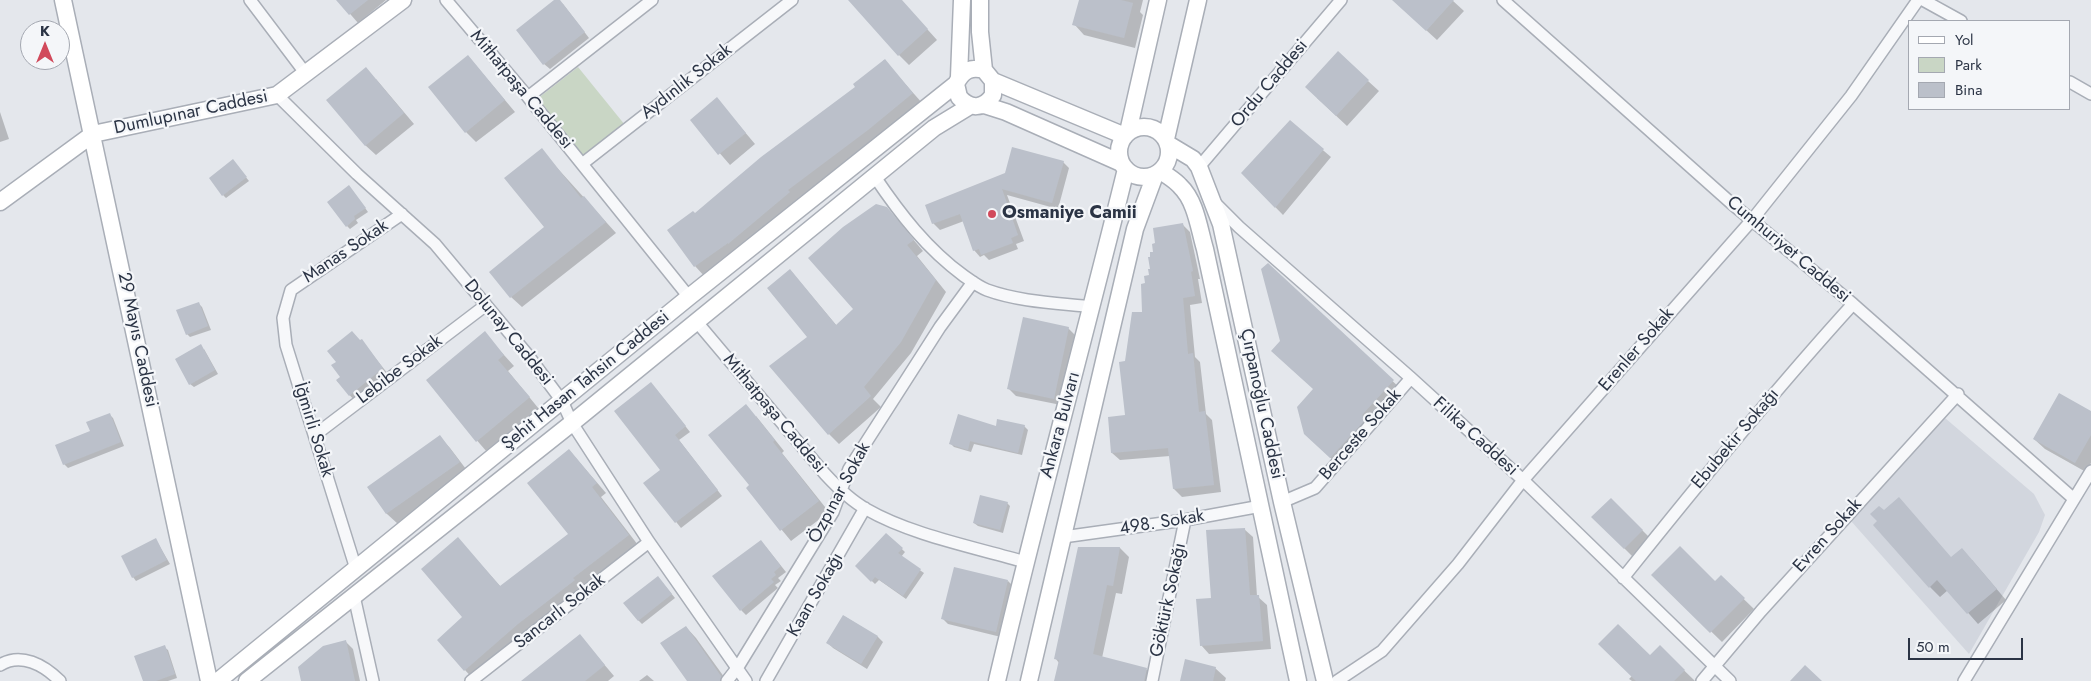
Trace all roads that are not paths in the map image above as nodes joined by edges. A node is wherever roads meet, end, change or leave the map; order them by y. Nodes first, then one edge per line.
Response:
1 (63, 0) edge
2 (250, 0) edge
3 (403, 0) edge
4 (446, 0) edge
5 (652, 0) edge
6 (792, 0) edge
7 (962, 0) edge
8 (980, 0) edge
9 (1158, 0) edge
10 (1198, 0) edge
11 (1341, 0) edge
12 (1503, 0) edge
13 (1918, 0) edge
14 (1923, 0) edge
15 (1959, 20) edge
16 (306, 74) junction
17 (989, 76) junction
18 (958, 80) junction
19 (2071, 83) edge
20 (2091, 94) edge
21 (276, 95) junction
22 (528, 97) junction
23 (977, 105) junction
24 (93, 134) junction
25 (1126, 134) junction
26 (1167, 141) junction
27 (582, 164) junction
28 (1124, 166) junction
29 (1198, 167) junction
30 (1158, 173) junction
31 (875, 177) junction
32 (1212, 200) junction
33 (0, 202) edge
34 (402, 214) junction
35 (1752, 220) junction
36 (973, 282) junction
37 (291, 290) joint
38 (689, 297) junction
39 (1853, 304) junction
40 (486, 305) junction
41 (1093, 307) junction
42 (696, 321) junction
43 (1411, 378) junction
44 (1958, 394) junction
45 (562, 401) junction
46 (572, 423) junction
47 (315, 435) junction
48 (2091, 471) edge
49 (1523, 480) junction
50 (842, 491) junction
51 (2074, 499) junction
52 (1282, 502) junction
53 (1261, 506) junction
54 (865, 508) junction
55 (1185, 520) junction
56 (1062, 537) junction
57 (649, 542) junction
58 (1025, 562) junction
59 (356, 568) junction
60 (1623, 578) junction
61 (354, 596) junction
62 (0, 664) edge
63 (1715, 666) junction
64 (738, 667) junction
65 (60, 681) edge
66 (208, 681) edge
67 (218, 681) edge
68 (247, 681) edge
69 (372, 681) edge
70 (471, 681) edge
71 (727, 681) edge
72 (746, 681) edge
73 (766, 681) edge
74 (997, 681) edge
75 (1029, 681) edge
76 (1152, 681) edge
77 (1298, 681) edge
78 (1325, 681) edge
79 (1337, 681) edge
80 (1702, 681) edge
81 (1730, 681) edge
82 (1964, 681) edge

1 - 24 main road, 29 Mayıs Caddesi
2 - 16 street
3 - 16 main road, Dumlupınar Caddesi
4 - 22 street, Mithatpaşa Caddesi
5 - 22 street
6 - 27 street, Aydınlık Sokak
7 - 18 main road
8 - 17 main road
9 - 25 main road, Ankara Bulvarı
10 - 26 main road, Ankara Bulvarı
11 - 29 street, Ordu Caddesi
12 - 35 street, Cumhuriyet Caddesi
13 - 35 street, Erenler Sokak
14 - 15 street
16 - 21 main road, Dumlupınar Caddesi
17 - 18 main road, Şehit Hasan Tahsin Caddesi
17 - 23 main road
17 - 25 main road
18 - 23 main road
18 - 38 main road, Şehit Hasan Tahsin Caddesi
19 - 20 street
21 - 24 main road, Dumlupınar Caddesi
21 - 34 street, Dolunay Caddesi
22 - 27 street, Mithatpaşa Caddesi
23 - 28 main road
23 - 31 main road, Şehit Hasan Tahsin Caddesi
24 - 33 main road, Dumlupınar Caddesi
24 - 66 main road, 29 Mayıs Caddesi
25 - 26 main road
25 - 28 main road, Ankara Bulvarı
26 - 29 main road, Çırpanoğlu Caddesi
26 - 30 main road, Ankara Bulvarı
27 - 38 street, Mithatpaşa Caddesi
28 - 30 main road
28 - 41 main road, Ankara Bulvarı
29 - 32 main road, Çırpanoğlu Caddesi
30 - 53 main road, Çırpanoğlu Caddesi
30 - 56 main road, Ankara Bulvarı
31 - 36 street
31 - 42 main road, Şehit Hasan Tahsin Caddesi
32 - 43 street, Filika Caddesi
32 - 52 main road, Çırpanoğlu Caddesi
34 - 37 street, Manas Sokak
34 - 40 street, Dolunay Caddesi
35 - 39 street, Cumhuriyet Caddesi
35 - 49 street, Erenler Sokak
36 - 41 street
36 - 50 street, Özpınar Sokak
37 - 47 street, İğmirli Sokak
38 - 45 main road, Şehit Hasan Tahsin Caddesi
39 - 44 street, Cumhuriyet Caddesi
39 - 60 street, Ebubekir Sokağı
40 - 45 street, Dolunay Caddesi
40 - 47 street, Lebibe Sokak
41 - 58 main road, Ankara Bulvarı
42 - 46 main road, Şehit Hasan Tahsin Caddesi
42 - 50 street, Mithatpaşa Caddesi
43 - 49 street, Filika Caddesi
43 - 52 street, Berceste Sokak
44 - 51 street, Cumhuriyet Caddesi
44 - 63 street, Evren Sokak
45 - 46 street, Dolunay Caddesi
45 - 59 main road, Şehit Hasan Tahsin Caddesi
46 - 57 street, Dolunay Caddesi
46 - 61 main road, Şehit Hasan Tahsin Caddesi
47 - 59 street, İğmirli Sokak
48 - 51 street
49 - 60 street, Filika Caddesi
49 - 79 street, Erenler Sokak
50 - 54 street, Mithatpaşa Caddesi
50 - 64 street, Özpınar Sokak
51 - 82 street
52 - 78 main road, Çırpanoğlu Caddesi
53 - 55 street, 498. Sokak
53 - 77 main road, Çırpanoğlu Caddesi
54 - 58 street, Mithatpaşa Caddesi
54 - 73 street, Kaan Sokağı
55 - 56 street, 498. Sokak
55 - 76 street, Göktürk Sokağı
56 - 75 main road, Ankara Bulvarı
57 - 64 street, Dolunay Caddesi
57 - 70 street, Sancarlı Sokak
58 - 74 main road, Ankara Bulvarı
59 - 67 main road, Şehit Hasan Tahsin Caddesi
60 - 63 street, Filika Caddesi
61 - 68 main road, Şehit Hasan Tahsin Caddesi
61 - 69 street
62 - 65 street
63 - 80 street, Evren Sokak
63 - 81 street, Filika Caddesi
64 - 71 street, Özpınar Sokak
64 - 72 street, Dolunay Caddesi

